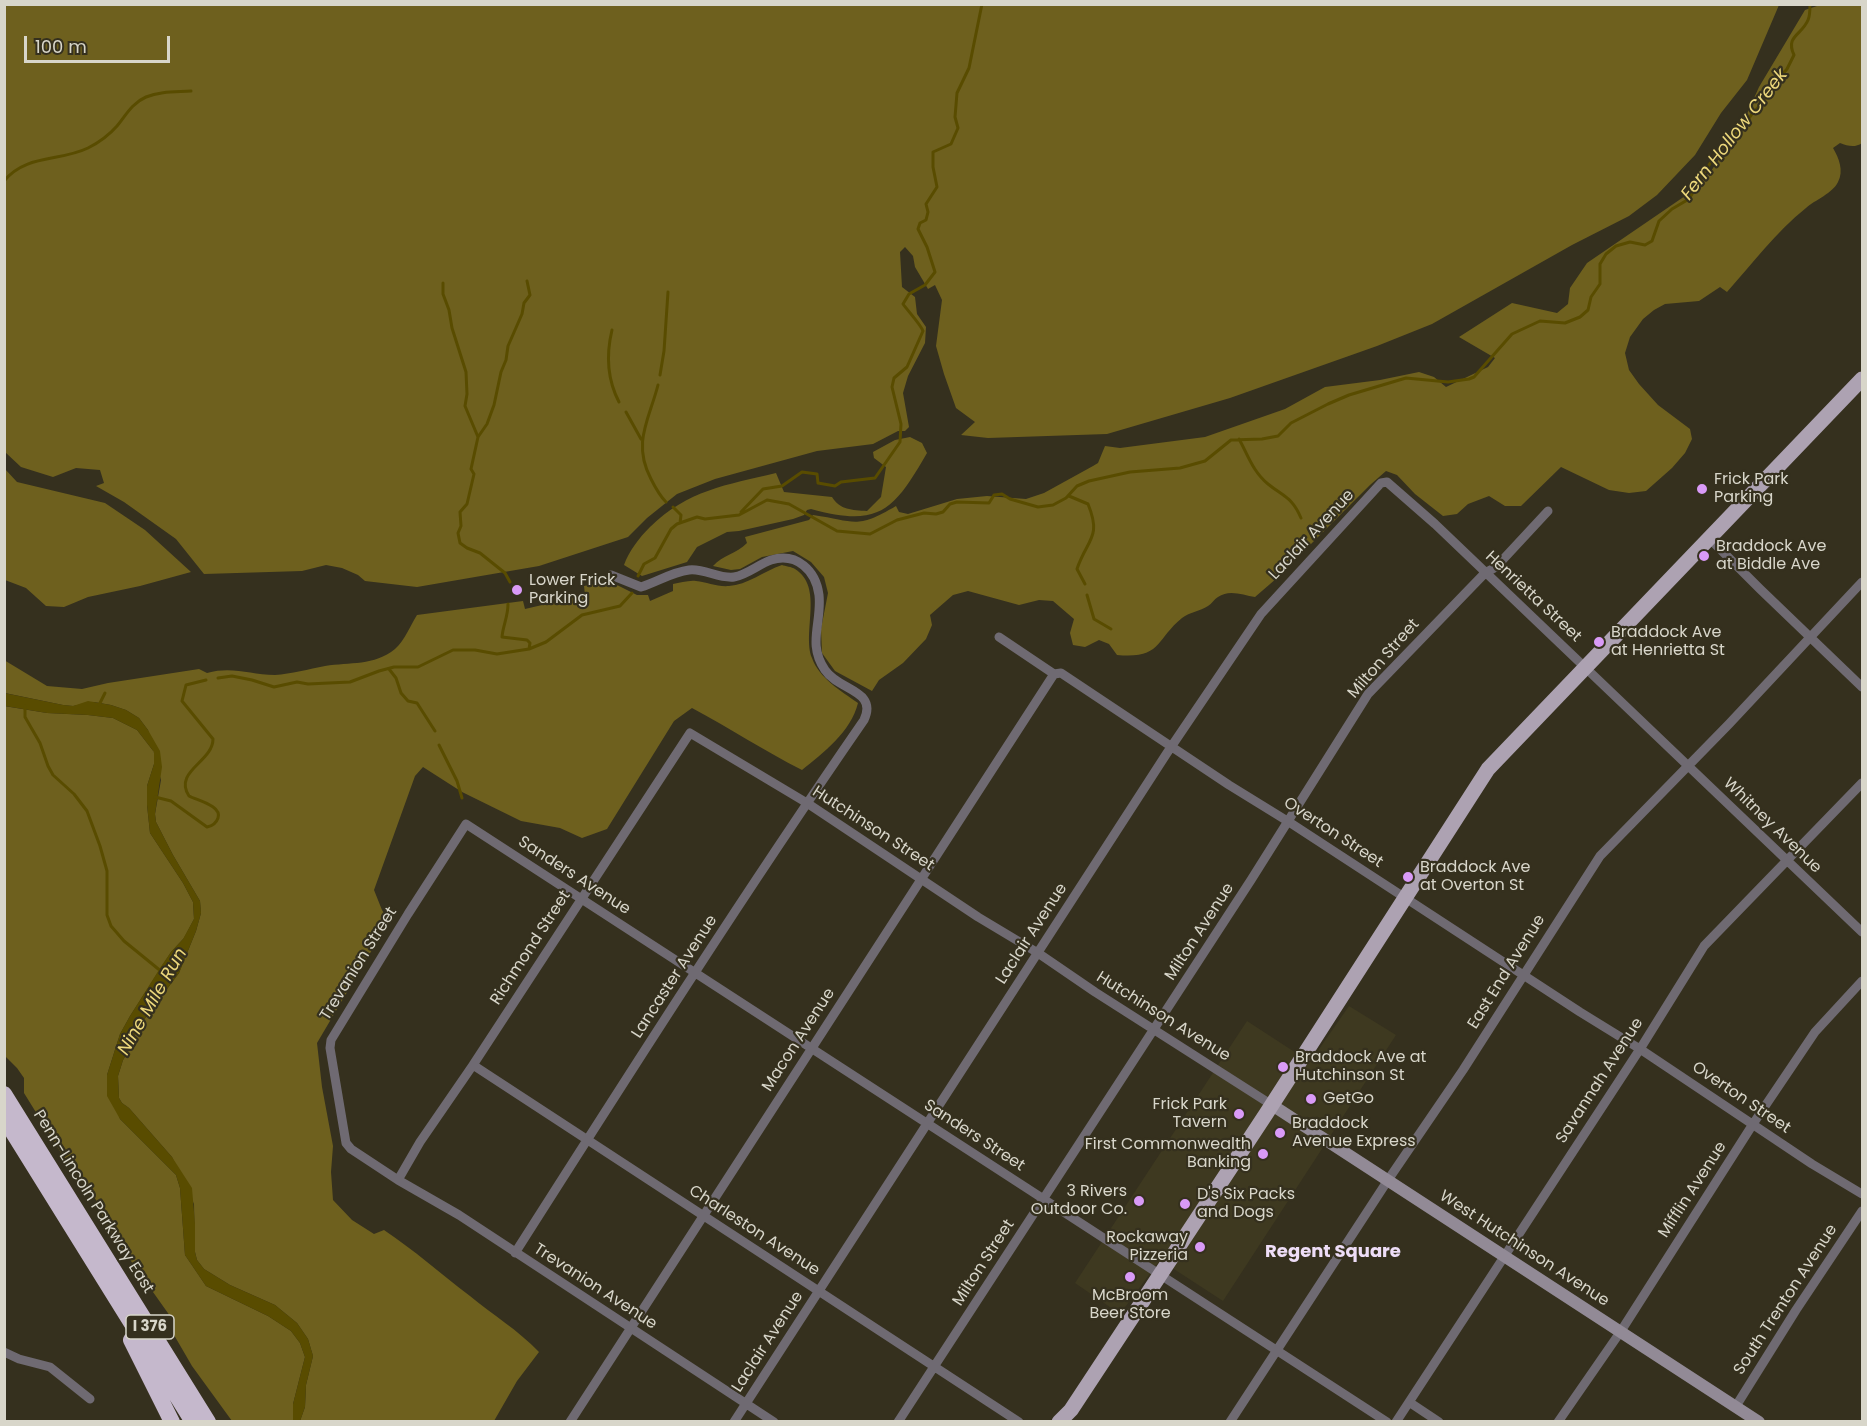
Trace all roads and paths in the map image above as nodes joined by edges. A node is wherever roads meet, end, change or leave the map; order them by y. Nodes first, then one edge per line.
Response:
1 (1863, 380) edge
2 (1381, 483) joint
3 (1548, 511) dead end
4 (1710, 538) junction
5 (1485, 573) junction
6 (610, 575) dead end
7 (1863, 582) edge
8 (999, 637) dead end
9 (1811, 637) junction
10 (1587, 668) junction
11 (1060, 671) junction
12 (1863, 687) edge
13 (690, 733) joint
14 (1661, 741) joint
15 (1172, 746) junction
16 (1687, 766) junction
17 (1863, 783) edge
18 (807, 803) junction
19 (1289, 822) junction
20 (466, 824) joint
21 (1787, 861) junction
22 (922, 879) junction
23 (1251, 880) joint
24 (581, 898) junction
25 (1405, 898) junction
26 (1863, 932) edge
27 (1038, 953) junction
28 (696, 972) junction
29 (1523, 974) junction
30 (1863, 981) edge
31 (1154, 1030) junction
32 (812, 1048) junction
33 (1640, 1049) junction
34 (472, 1065) junction
35 (4, 1094) edge
36 (1272, 1105) junction
37 (4, 1118) edge
38 (927, 1124) junction
39 (1754, 1124) junction
40 (587, 1142) junction
41 (398, 1180) junction
42 (1388, 1180) junction
43 (1863, 1194) edge
44 (1044, 1199) junction
45 (1863, 1211) edge
46 (703, 1216) junction
47 (79, 1238) junction
48 (515, 1253) junction
49 (1504, 1256) junction
50 (1162, 1274) junction
51 (819, 1291) junction
52 (631, 1327) junction
53 (1621, 1331) junction
54 (1278, 1350) junction
55 (4, 1352) edge
56 (935, 1366) junction
57 (90, 1399) dead end
58 (1409, 1402) junction
59 (746, 1403) junction
60 (1736, 1406) junction
61 (172, 1422) edge
62 (193, 1422) edge
63 (208, 1422) edge
64 (570, 1422) edge
65 (734, 1422) edge
66 (774, 1422) edge
67 (898, 1422) edge
68 (1019, 1422) edge
69 (1059, 1422) edge
70 (1230, 1422) edge
71 (1387, 1422) edge
72 (1396, 1422) edge
73 (1439, 1422) edge
74 (1558, 1422) edge
75 (1759, 1422) edge

1 - 4 main road
2 - 5 street, Henrietta Street
2 - 15 street, Laclair Avenue
3 - 5 street, Milton Street
4 - 9 street
4 - 10 main road
5 - 10 street, Henrietta Street
5 - 19 street, Milton Street
6 - 18 street, Lancaster Avenue
7 - 9 street, East End Avenue
8 - 11 street, Overton Street
9 - 12 street
9 - 16 street, East End Avenue
10 - 14 street, Henrietta Street
10 - 25 main road
11 - 15 street, Overton Street
11 - 22 street, Macon Avenue
13 - 18 street, Hutchinson Street
13 - 24 street, Richmond Street
14 - 16 street, Whitney Avenue
15 - 19 street, Overton Street
15 - 27 street, Laclair Avenue
16 - 21 street, Whitney Avenue
16 - 29 street, East End Avenue
17 - 21 street, Savannah Avenue
18 - 22 street, Hutchinson Street
18 - 28 street, Lancaster Avenue
19 - 23 street, Milton Street
19 - 25 street, Overton Street
20 - 24 street, Sanders Avenue
20 - 41 street, Trevanion Street
21 - 26 street, Whitney Avenue
21 - 33 street, Savannah Avenue
22 - 27 street, Hutchinson Street
22 - 32 street, Macon Avenue
23 - 31 street, Milton Avenue
24 - 28 street, Sanders Avenue
24 - 34 street, Richmond Street
25 - 29 street, Overton Street
25 - 36 main road
27 - 31 street, Hutchinson Avenue
27 - 38 street, Laclair Avenue
28 - 32 street, Sanders Street
28 - 40 street, Lancaster Avenue
29 - 33 street, Overton Street
29 - 42 street, East End Avenue
30 - 39 street, Mifflin Avenue
31 - 36 street, Hutchinson Avenue
31 - 44 street, Milton Street
32 - 38 street, Sanders Street
32 - 46 street, Macon Avenue
33 - 39 street, Overton Street
33 - 49 street, Savannah Avenue
34 - 40 street, Charleston Avenue
34 - 41 street, Richmond Street
35 - 63 highway, Penn-Lincoln Parkway East / I 376
36 - 42 street, West Hutchinson Avenue
36 - 50 main road
37 - 47 highway, Penn-Lincoln Parkway East / I 376
38 - 44 street, Sanders Street
38 - 51 street, Laclair Avenue
39 - 43 street, Overton Street
39 - 53 street, Mifflin Avenue
40 - 46 street, Charleston Avenue
40 - 48 street, Lancaster Avenue
41 - 48 street, Trevanion Avenue
42 - 49 street, West Hutchinson Avenue
42 - 54 street, East End Avenue
44 - 50 street, Sanders Street
44 - 56 street, Milton Street
45 - 60 street, South Trenton Avenue
46 - 51 street, Charleston Avenue
46 - 52 street, Macon Avenue
47 - 61 highway
47 - 62 highway, Penn-Lincoln Parkway East / I 376
48 - 52 street, Trevanion Avenue
49 - 53 street, West Hutchinson Avenue
49 - 58 street, Savannah Avenue
50 - 54 street, Sanders Street
50 - 69 main road
51 - 56 street, Charleston Avenue
51 - 59 street, Laclair Avenue
52 - 59 street, Trevanion Avenue
52 - 64 street, Macon Avenue
53 - 60 street, West Hutchinson Avenue
53 - 74 street, Mifflin Avenue
54 - 70 street, East End Avenue
54 - 71 street, Sanders Street
55 - 57 street
56 - 67 street, Milton Street
56 - 68 street, Charleston Avenue
58 - 72 street, Savannah Avenue
58 - 73 street
59 - 65 street, Laclair Avenue
59 - 66 street, Trevanion Avenue
60 - 75 street, West Hutchinson Avenue

